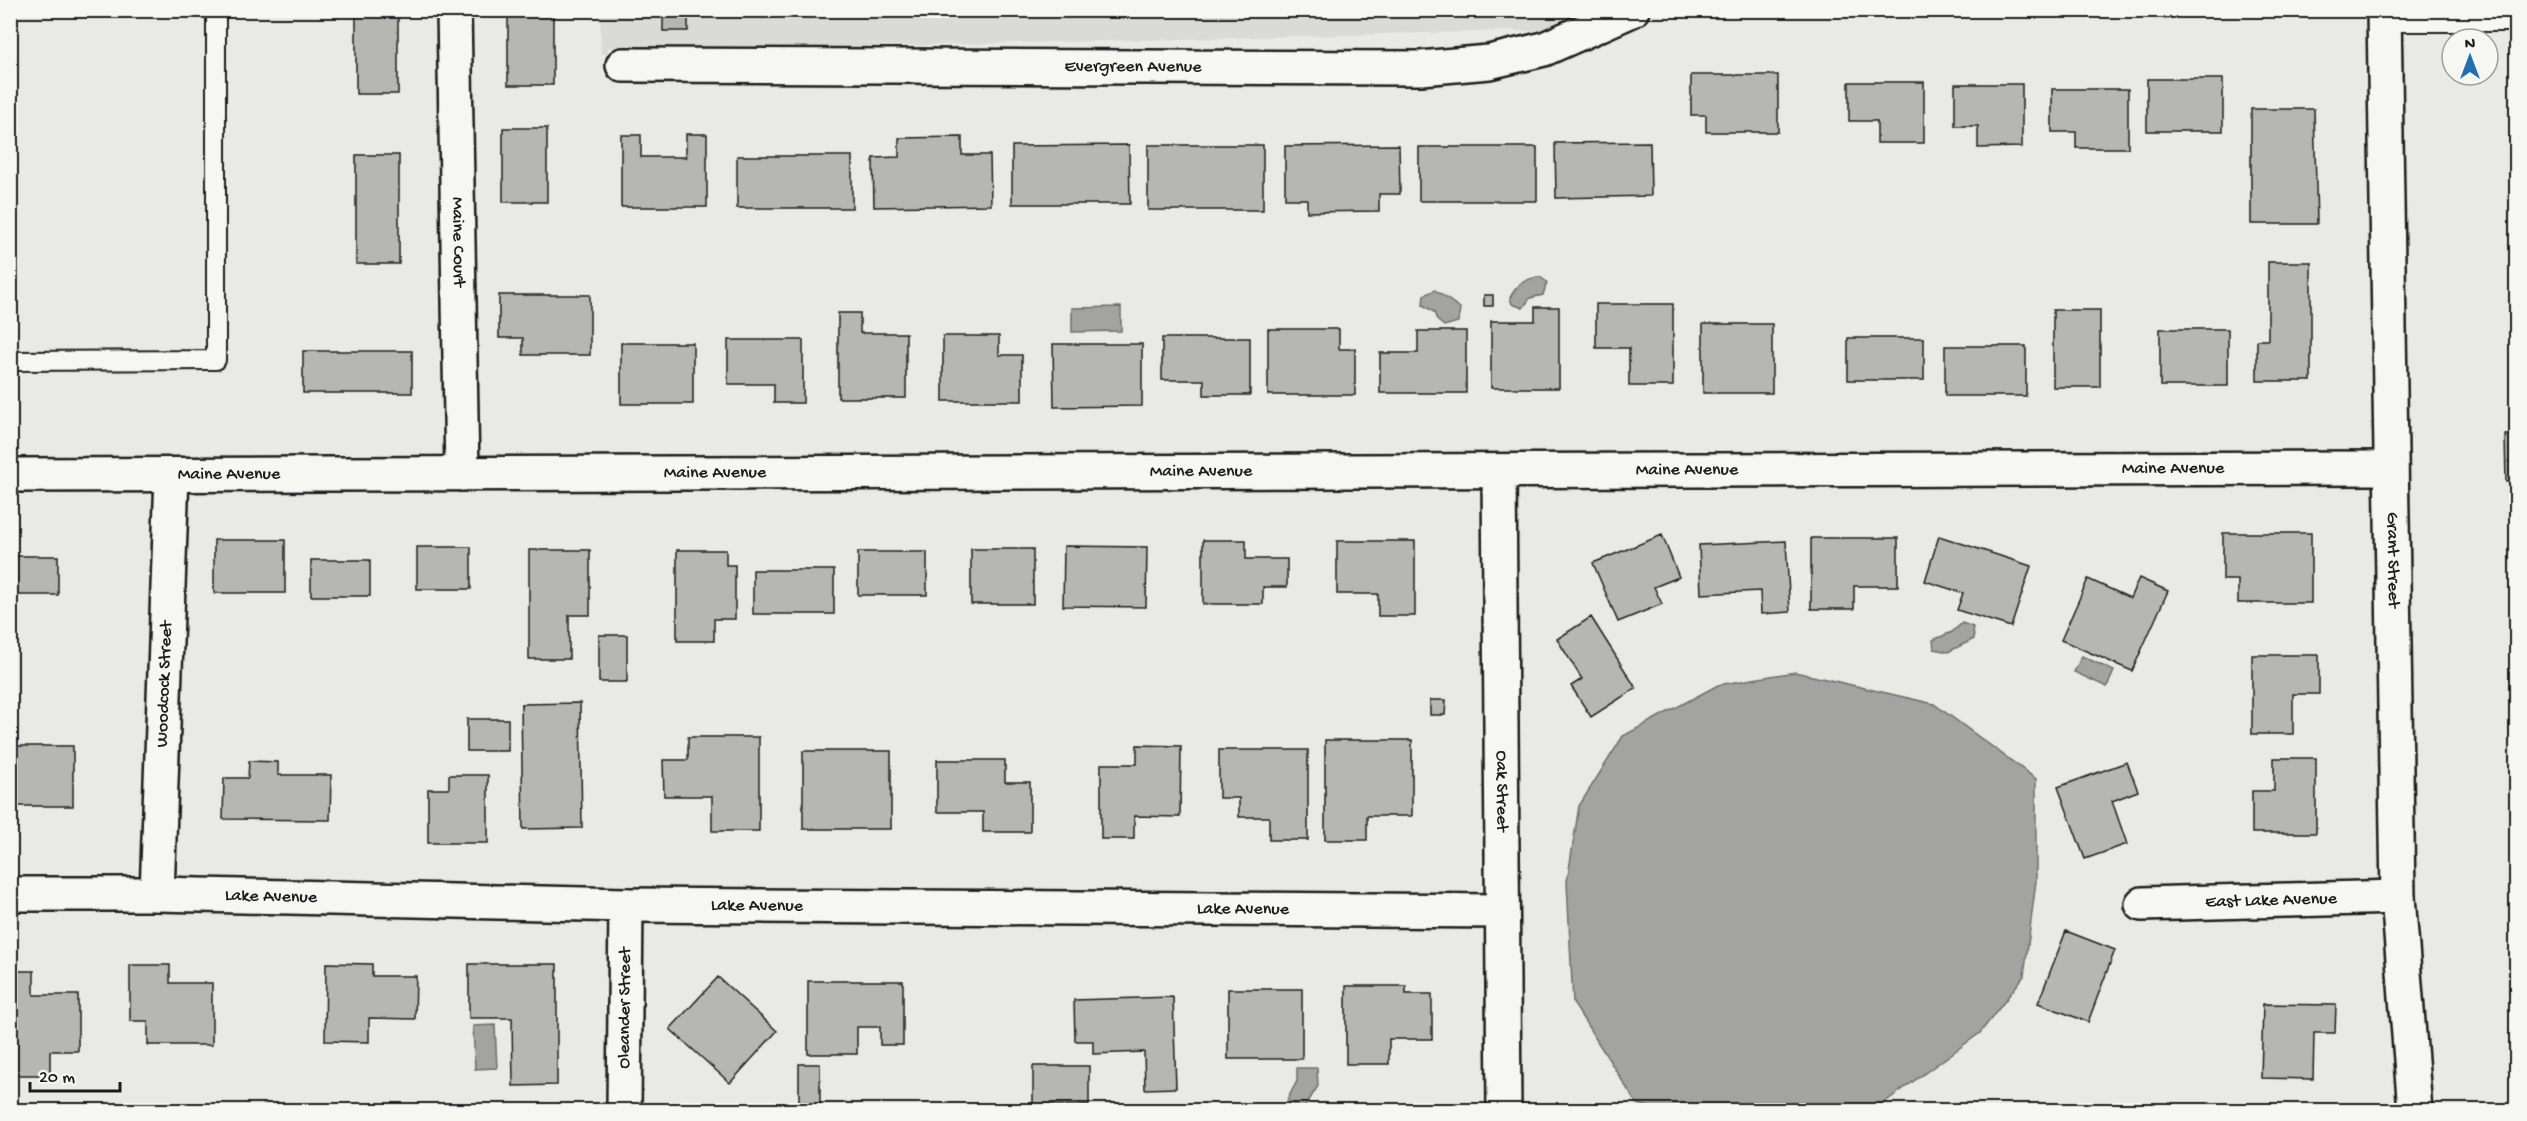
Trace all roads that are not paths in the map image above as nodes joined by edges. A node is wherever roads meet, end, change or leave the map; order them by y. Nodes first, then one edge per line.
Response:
1 (216, 10) edge
2 (454, 10) edge
3 (1632, 10) edge
4 (2384, 16) edge
5 (2517, 22) edge
6 (623, 65) dead end
7 (10, 361) edge
8 (2391, 468) junction
9 (1499, 471) junction
10 (462, 474) junction
11 (10, 475) edge
12 (172, 475) junction
13 (10, 894) edge
14 (157, 894) junction
15 (2398, 897) junction
16 (2142, 904) dead end
17 (626, 905) junction
18 (1503, 911) junction
19 (624, 1110) edge
20 (1503, 1110) edge
21 (2415, 1110) edge

1 - 7 lane
2 - 10 street, Maine Court
3 - 6 street, Evergreen Avenue
4 - 5 lane
4 - 8 street, Grant Street
8 - 9 street, Maine Avenue
8 - 15 street, Grant Street
9 - 10 street, Maine Avenue
9 - 18 street, Oak Street
10 - 12 street, Maine Avenue
11 - 12 street, Maine Avenue
12 - 14 street, Woodcock Street
13 - 14 street, Lake Avenue
14 - 17 street, Lake Avenue
15 - 16 street, East Lake Avenue
15 - 21 street, Grant Street
17 - 18 street, Lake Avenue
17 - 19 street, Oleander Street
18 - 20 street, Oak Street

